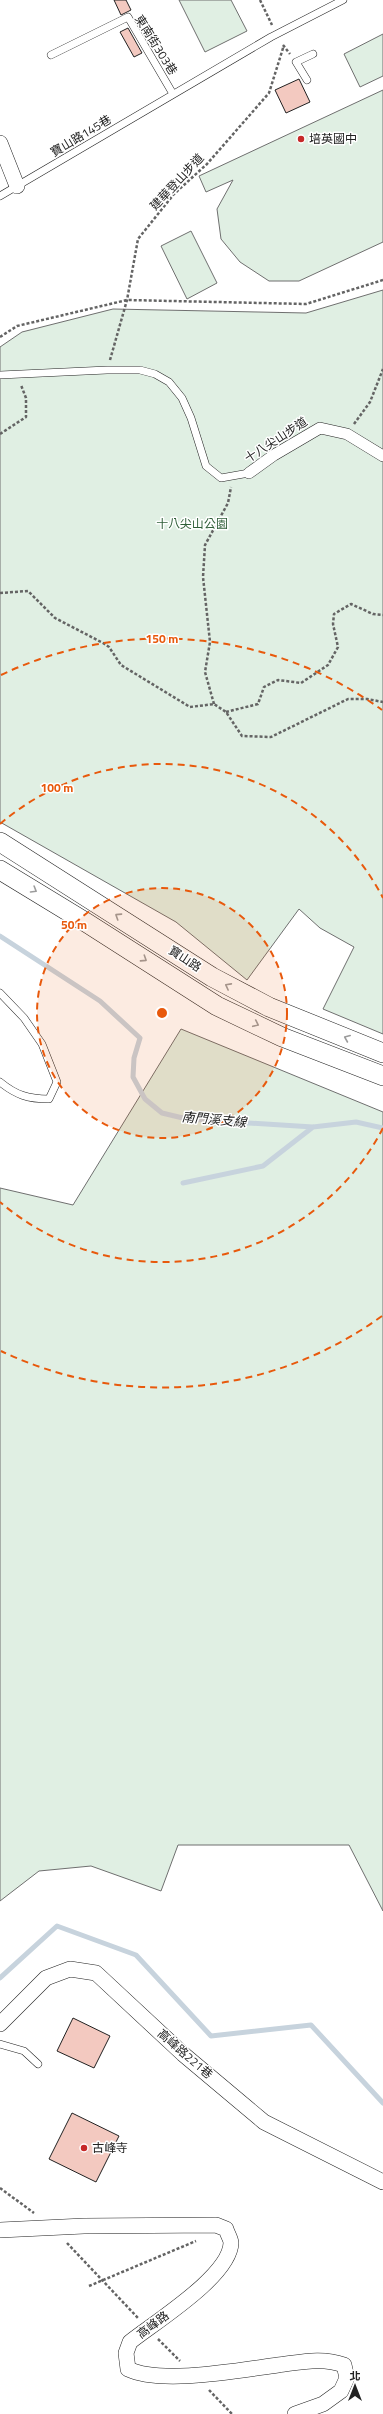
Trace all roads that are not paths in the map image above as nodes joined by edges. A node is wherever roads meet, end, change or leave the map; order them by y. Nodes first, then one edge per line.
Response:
1 (343, 0) edge
2 (313, 54) dead end
3 (51, 55) dead end
4 (307, 80) dead end
5 (173, 94) junction
6 (0, 144) edge
7 (17, 186) junction
8 (0, 196) edge
9 (0, 375) edge
10 (383, 456) edge
11 (249, 474) joint
12 (0, 842) edge
13 (0, 870) edge
14 (0, 993) edge
15 (383, 1053) edge
16 (383, 1076) edge
17 (0, 1082) edge
18 (0, 2024) edge
19 (0, 2044) edge
20 (38, 2064) dead end
21 (383, 2182) edge
22 (0, 2230) edge
23 (295, 2414) edge

1 - 5 lane, 寶山路145巷
2 - 4 lane
3 - 5 lane, 東南街303巷
5 - 7 lane, 寶山路145巷
6 - 7 street
7 - 8 lane, 寶山路145巷
9 - 11 lane, 十八尖山步道
10 - 11 street, 十八尖山步道
15 -> 12 street, 寶山路
13 -> 16 street, 寶山路
14 - 17 lane
18 - 21 street, 高峰路221巷
19 - 20 lane
22 - 23 street, 高峰路

